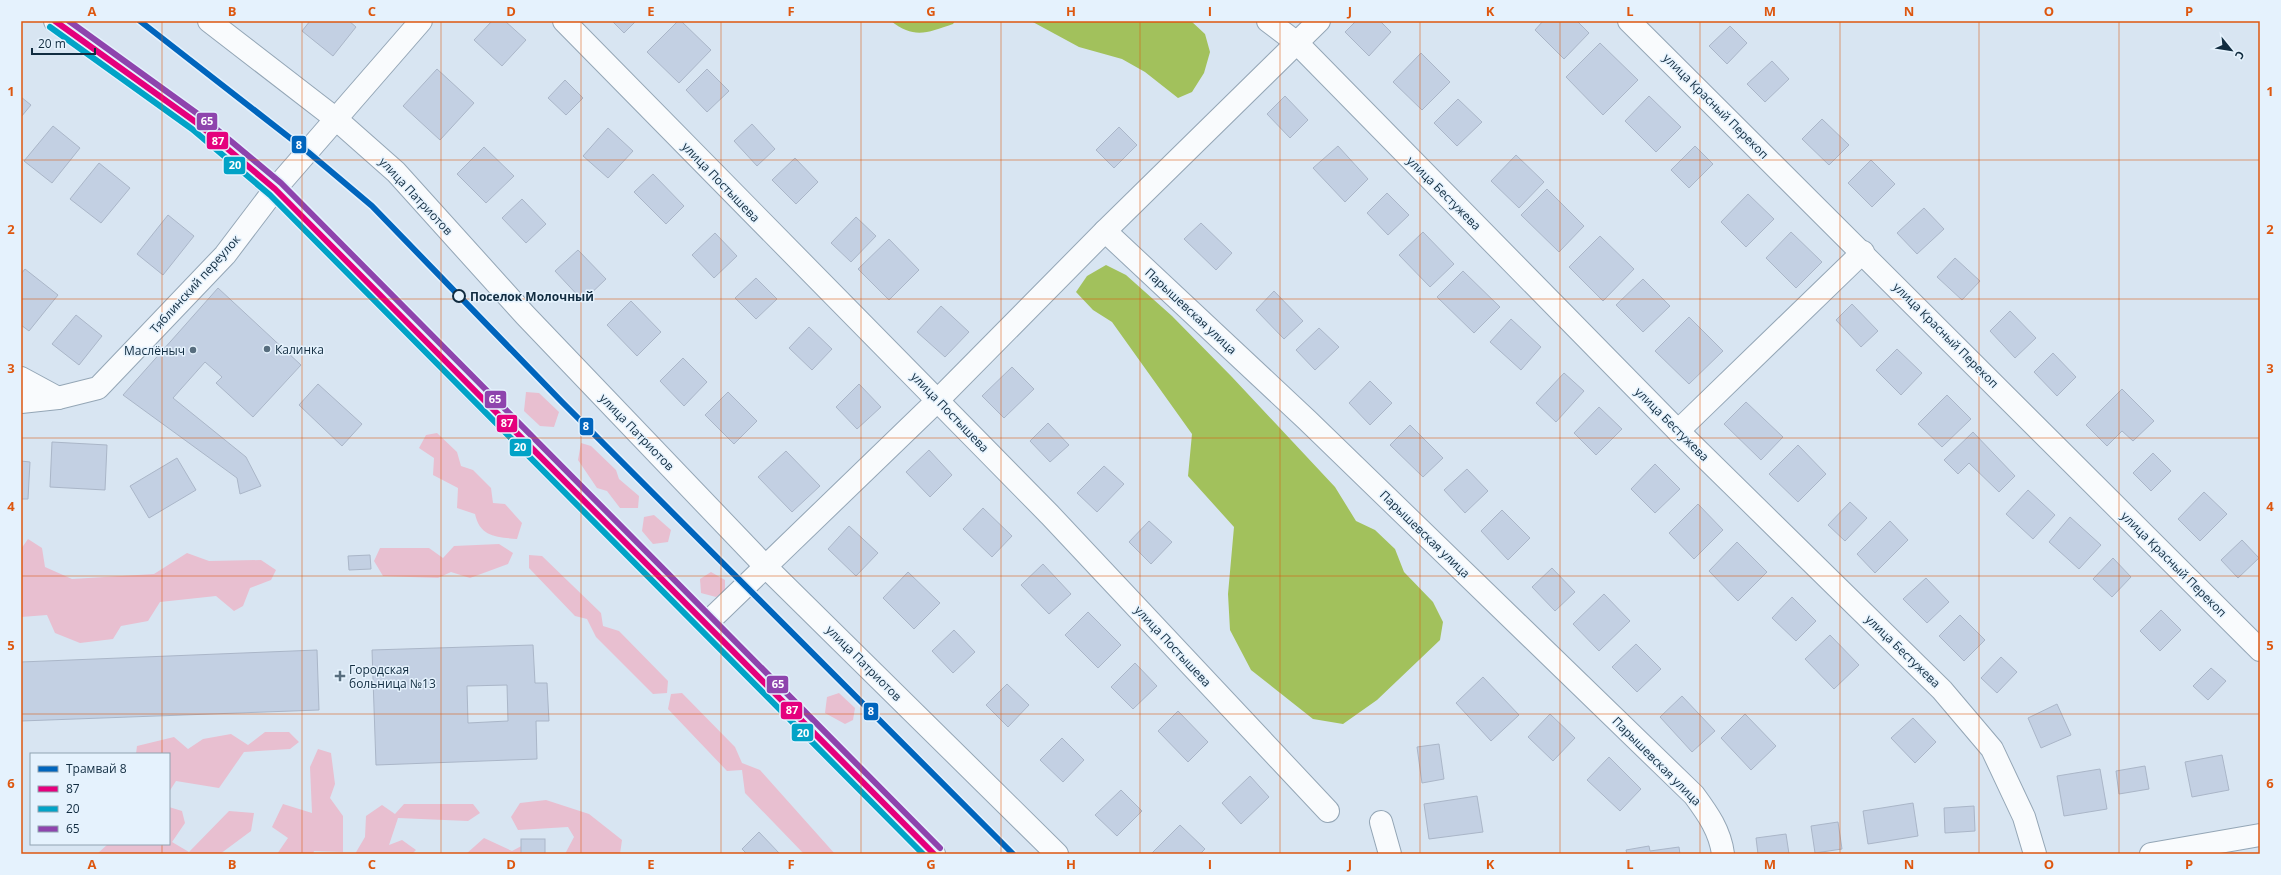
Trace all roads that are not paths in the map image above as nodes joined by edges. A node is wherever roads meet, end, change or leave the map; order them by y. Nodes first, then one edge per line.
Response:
1 (55, 21) edge
2 (209, 21) edge
3 (421, 21) edge
4 (564, 21) edge
5 (1268, 21) edge
6 (1319, 21) edge
7 (1630, 21) edge
8 (1297, 43) junction
9 (336, 119) junction
10 (275, 189) junction
11 (1105, 231) junction
12 (1863, 252) junction
13 (21, 378) edge
14 (58, 398) junction
15 (938, 400) junction
16 (21, 402) edge
17 (1678, 431) junction
18 (766, 567) junction
19 (706, 624) junction
20 (2260, 650) edge
21 (1328, 811) dead end
22 (1381, 822) dead end
23 (2260, 835) edge
24 (934, 854) edge
25 (1057, 854) edge
26 (1390, 854) edge
27 (1723, 854) edge
28 (2035, 854) edge
29 (2151, 854) edge

1 - 10 street
2 - 9 street, улица Патриотов
3 - 9 street, Тяблинский переулок
4 - 15 street, улица Постышева
5 - 8 street, улица Бестужева
6 - 8 street
7 - 12 street, улица Красный Перекоп
8 - 11 street
8 - 17 street, улица Бестужева
9 - 10 street, Тяблинский переулок
9 - 18 street, улица Патриотов
10 - 14 street, Тяблинский переулок
10 - 19 street
11 - 15 street
11 - 27 street, Парышевская улица
12 - 17 street
12 - 20 street, улица Красный Перекоп
13 - 14 street
14 - 16 street, Тяблинский переулок
15 - 18 street
15 - 21 street, улица Постышева
17 - 28 street, улица Бестужева
18 - 19 street
18 - 25 street, улица Патриотов
19 - 24 street
22 - 26 street
23 - 29 street

